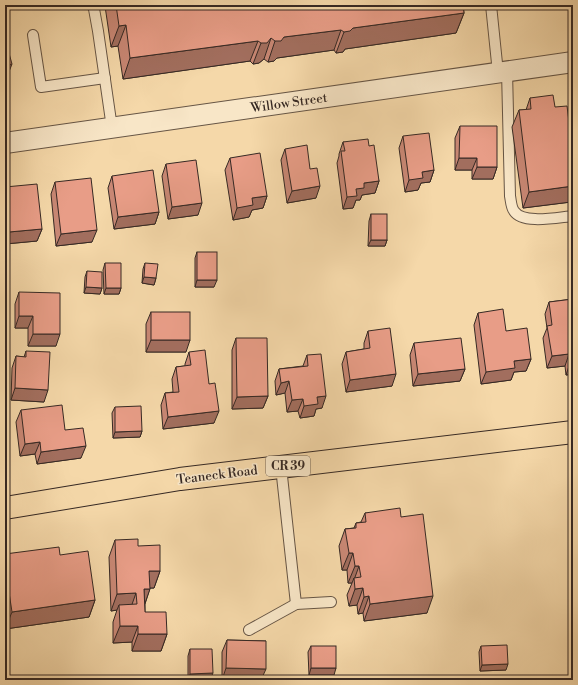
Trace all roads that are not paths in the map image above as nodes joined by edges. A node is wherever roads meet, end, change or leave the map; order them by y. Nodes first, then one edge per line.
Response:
1 (92, 5) edge
2 (490, 5) edge
3 (33, 35) dead end
4 (573, 62) edge
5 (502, 72) junction
6 (105, 78) junction
7 (112, 128) junction
8 (5, 143) edge
9 (573, 216) edge
10 (573, 432) edge
11 (281, 467) junction
12 (5, 508) edge
13 (331, 602) dead end
14 (296, 604) junction
15 (249, 630) dead end

1 - 6 lane
2 - 5 lane
3 - 6 lane
4 - 5 street, Willow Street
5 - 7 street, Willow Street
5 - 9 lane
6 - 7 lane
7 - 8 street, Willow Street
10 - 11 main road, Teaneck Road / CR 39
11 - 12 main road, Teaneck Road / CR 39
11 - 14 lane
13 - 14 lane
14 - 15 lane

